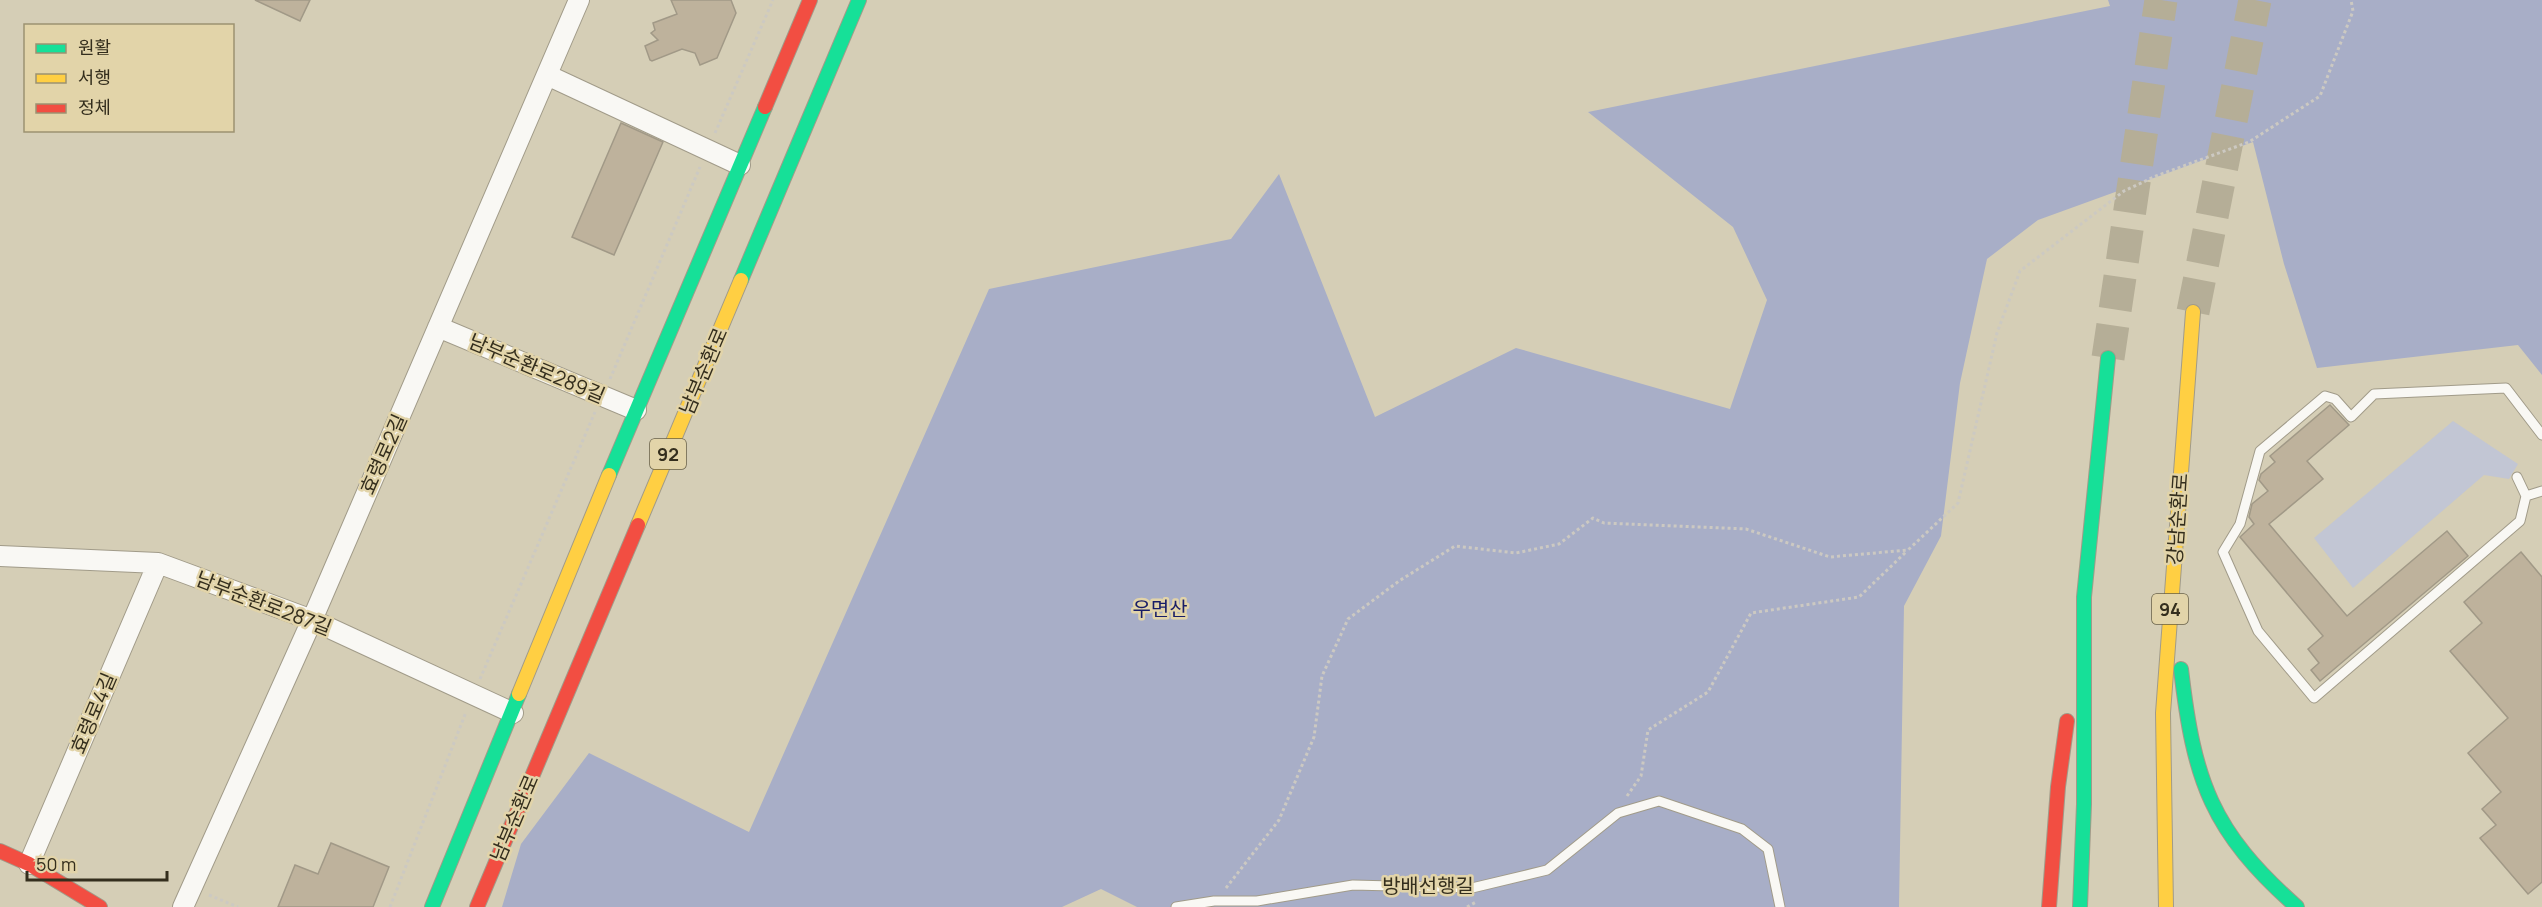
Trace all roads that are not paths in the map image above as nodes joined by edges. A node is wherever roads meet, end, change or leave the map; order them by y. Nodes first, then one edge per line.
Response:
1 (579, 0) edge
2 (810, 0) edge
3 (859, 0) edge
4 (546, 75) junction
5 (740, 165) junction
6 (2193, 312) tunnel mouth
7 (438, 327) junction
8 (2108, 358) tunnel mouth
9 (636, 410) junction
10 (2542, 435) edge
11 (2517, 477) dead end
12 (2542, 491) edge
13 (2526, 496) junction
14 (0, 556) edge
15 (158, 562) junction
16 (2172, 582) junction
17 (2084, 597) junction
18 (312, 620) junction
19 (513, 713) junction
20 (0, 851) edge
21 (29, 864) junction
22 (100, 907) edge
23 (183, 907) edge
24 (432, 907) edge
25 (477, 907) edge
26 (1176, 907) edge
27 (1780, 907) edge
28 (2049, 907) edge
29 (2080, 907) edge
30 (2166, 907) edge
31 (2297, 907) edge

1 - 4 street, 효령로2길
2 - 5 main road, 남부순환로 / 92
3 - 25 main road, 남부순환로 / 92
4 - 5 street
4 - 7 street, 효령로2길
5 - 9 main road, 남부순환로 / 92
6 - 16 main road, 강남순환로 / 94
7 - 9 street, 남부순환로289길
7 - 18 street, 효령로2길
8 - 17 main road
9 - 19 main road, 남부순환로 / 92
10 - 13 lane
11 - 13 lane
12 - 13 lane
14 - 15 street, 남부순환로287길
15 - 18 street, 남부순환로287길
15 - 21 street, 효령로4길
16 - 30 main road, 강남순환로 / 94
16 - 31 main road
17 - 28 main road
17 - 29 main road
18 - 19 street, 남부순환로287길
18 - 23 street, 효령로2길
19 - 24 main road, 남부순환로 / 92
20 - 21 main road
21 - 22 main road
26 - 27 lane, 방배선행길

